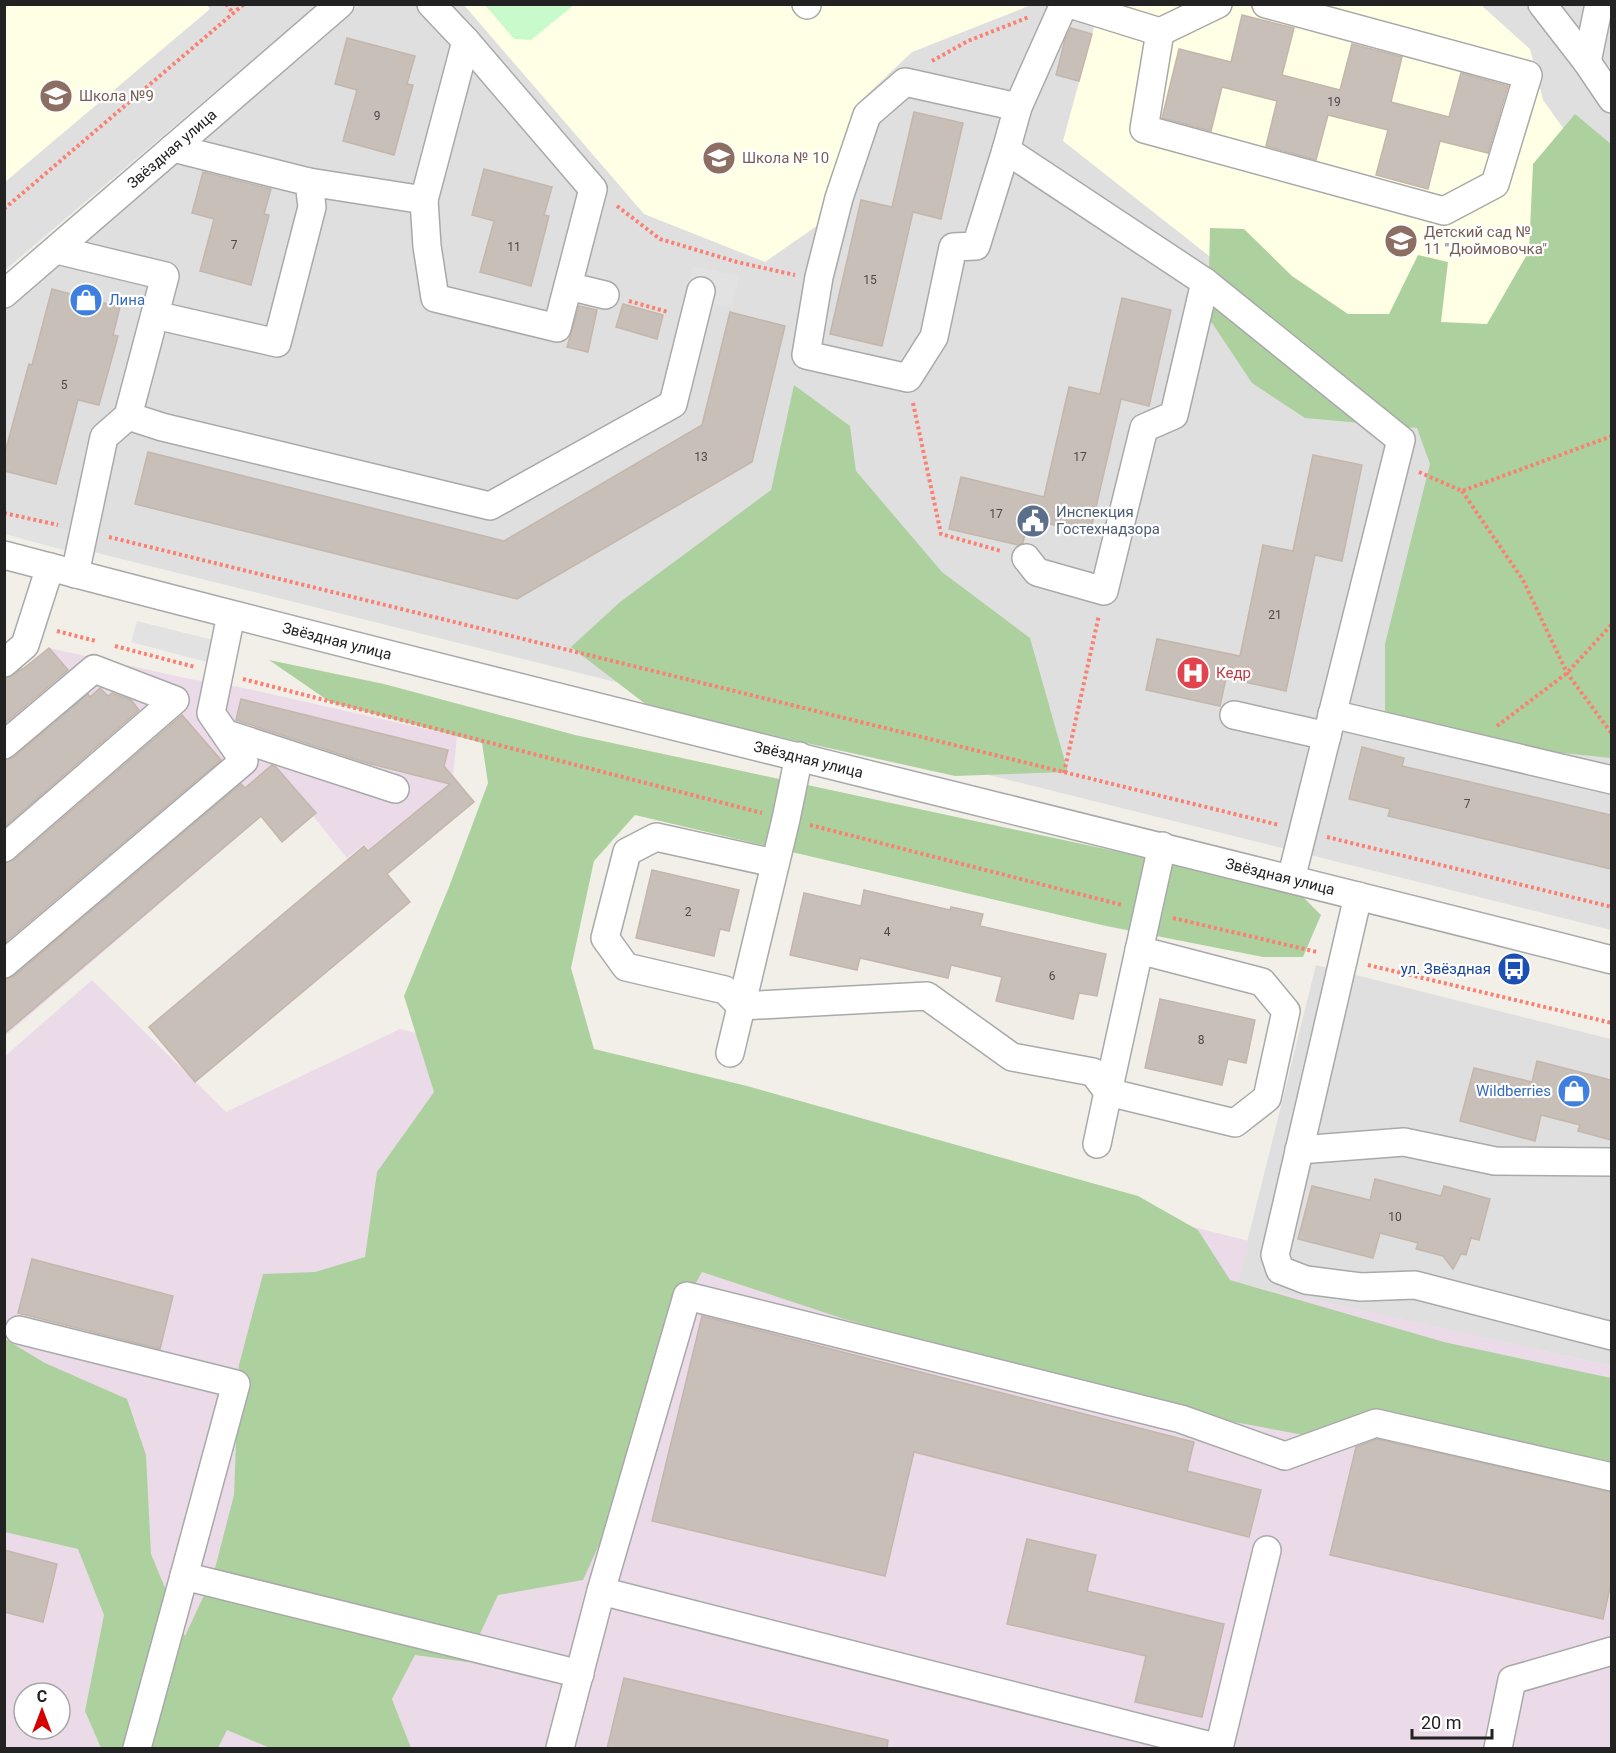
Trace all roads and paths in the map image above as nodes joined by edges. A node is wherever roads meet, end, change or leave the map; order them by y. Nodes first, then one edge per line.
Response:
1 (226, 4) edge
2 (244, 4) edge
3 (340, 4) edge
4 (431, 4) edge
5 (1064, 4) edge
6 (1070, 4) edge
7 (1218, 4) edge
8 (1266, 4) edge
9 (1542, 4) edge
10 (1599, 4) edge
11 (234, 13) junction
12 (1029, 17) dead end
13 (1160, 32) junction
14 (466, 41) junction
15 (1587, 62) junction
16 (905, 82) junction
17 (1611, 99) edge
18 (1018, 107) junction
19 (173, 148) junction
20 (1006, 150) junction
21 (309, 182) junction
22 (592, 189) junction
23 (424, 201) junction
24 (4, 209) edge
25 (57, 250) junction
26 (819, 277) junction
27 (1205, 282) junction
28 (568, 286) junction
29 (701, 291) dead end
30 (4, 294) edge
31 (605, 295) joint
32 (155, 315) junction
33 (695, 319) junction
34 (908, 378) junction
35 (128, 416) junction
36 (1611, 436) edge
37 (1396, 462) junction
38 (1462, 491) junction
39 (4, 513) edge
40 (84, 531) junction
41 (4, 555) edge
42 (1026, 558) joint
43 (62, 571) junction
44 (1104, 591) junction
45 (231, 615) junction
46 (1611, 624) edge
47 (4, 663) edge
48 (1567, 673) junction
49 (1234, 715) dead end
50 (1330, 725) junction
51 (227, 734) junction
52 (1611, 734) edge
53 (4, 745) edge
54 (1471, 747) junction
55 (799, 756) junction
56 (1064, 773) junction
57 (1611, 780) edge
58 (395, 789) dead end
59 (1303, 831) junction
60 (1162, 846) junction
61 (4, 848) edge
62 (774, 863) junction
63 (1291, 879) junction
64 (1358, 896) junction
65 (1611, 907) edge
66 (1140, 950) junction
67 (1611, 960) edge
68 (4, 964) edge
69 (741, 1006) junction
70 (730, 1053) dead end
71 (1108, 1092) junction
72 (1097, 1144) dead end
73 (1299, 1150) junction
74 (1611, 1162) edge
75 (19, 1330) dead end
76 (1611, 1336) edge
77 (1611, 1477) edge
78 (1267, 1550) dead end
79 (184, 1576) junction
80 (601, 1591) junction
81 (1611, 1651) edge
82 (580, 1674) junction
83 (137, 1749) edge
84 (560, 1749) edge
85 (1219, 1749) edge
86 (1498, 1749) edge

1 - 11 path
2 - 11 path
3 - 19 street, Звёздная улица
4 - 14 street
5 - 18 street
6 - 13 street
7 - 13 street
8 - 13 street
9 - 15 street
10 - 15 street
11 - 24 path
12 - 16 path
14 - 22 street
14 - 23 street
15 - 17 street
16 - 18 street
16 - 26 street
18 - 20 street
19 - 21 street
19 - 25 street, Звёздная улица
20 - 27 street
20 - 34 street
21 - 23 street
21 - 32 street
22 - 26 path
22 - 28 street
23 - 28 street
25 - 30 street, Звёздная улица
25 - 32 street
26 - 34 street
27 - 37 street
27 - 44 street
28 - 31 street
29 - 33 street
31 - 33 path
32 - 35 street
33 - 35 street
34 - 42 path
35 - 40 street
36 - 38 path
37 - 38 path
37 - 50 street
38 - 48 path
39 - 40 path
40 - 43 street
40 - 56 path
41 - 43 street, Звёздная улица
42 - 44 street
43 - 45 street, Звёздная улица
43 - 47 street
44 - 56 path
45 - 51 street
45 - 55 street, Звёздная улица
46 - 48 path
48 - 52 path
48 - 54 path
49 - 50 street
50 - 54 street
50 - 59 street
51 - 58 street
51 - 68 street
53 - 61 street
54 - 57 street
55 - 60 street, Звёздная улица
55 - 62 street
56 - 59 path
59 - 63 street
59 - 65 path
60 - 63 street, Звёздная улица
60 - 66 street
62 - 69 street
62 - 69 street
63 - 64 street, Звёздная улица
64 - 67 street, Звёздная улица
64 - 73 street
66 - 71 street
66 - 71 street
69 - 70 street
69 - 71 street
71 - 72 street
73 - 74 street
73 - 76 street
75 - 79 street
77 - 80 street
78 - 85 street
79 - 82 street
79 - 83 street
80 - 82 street
80 - 85 street
81 - 86 street
82 - 84 street

